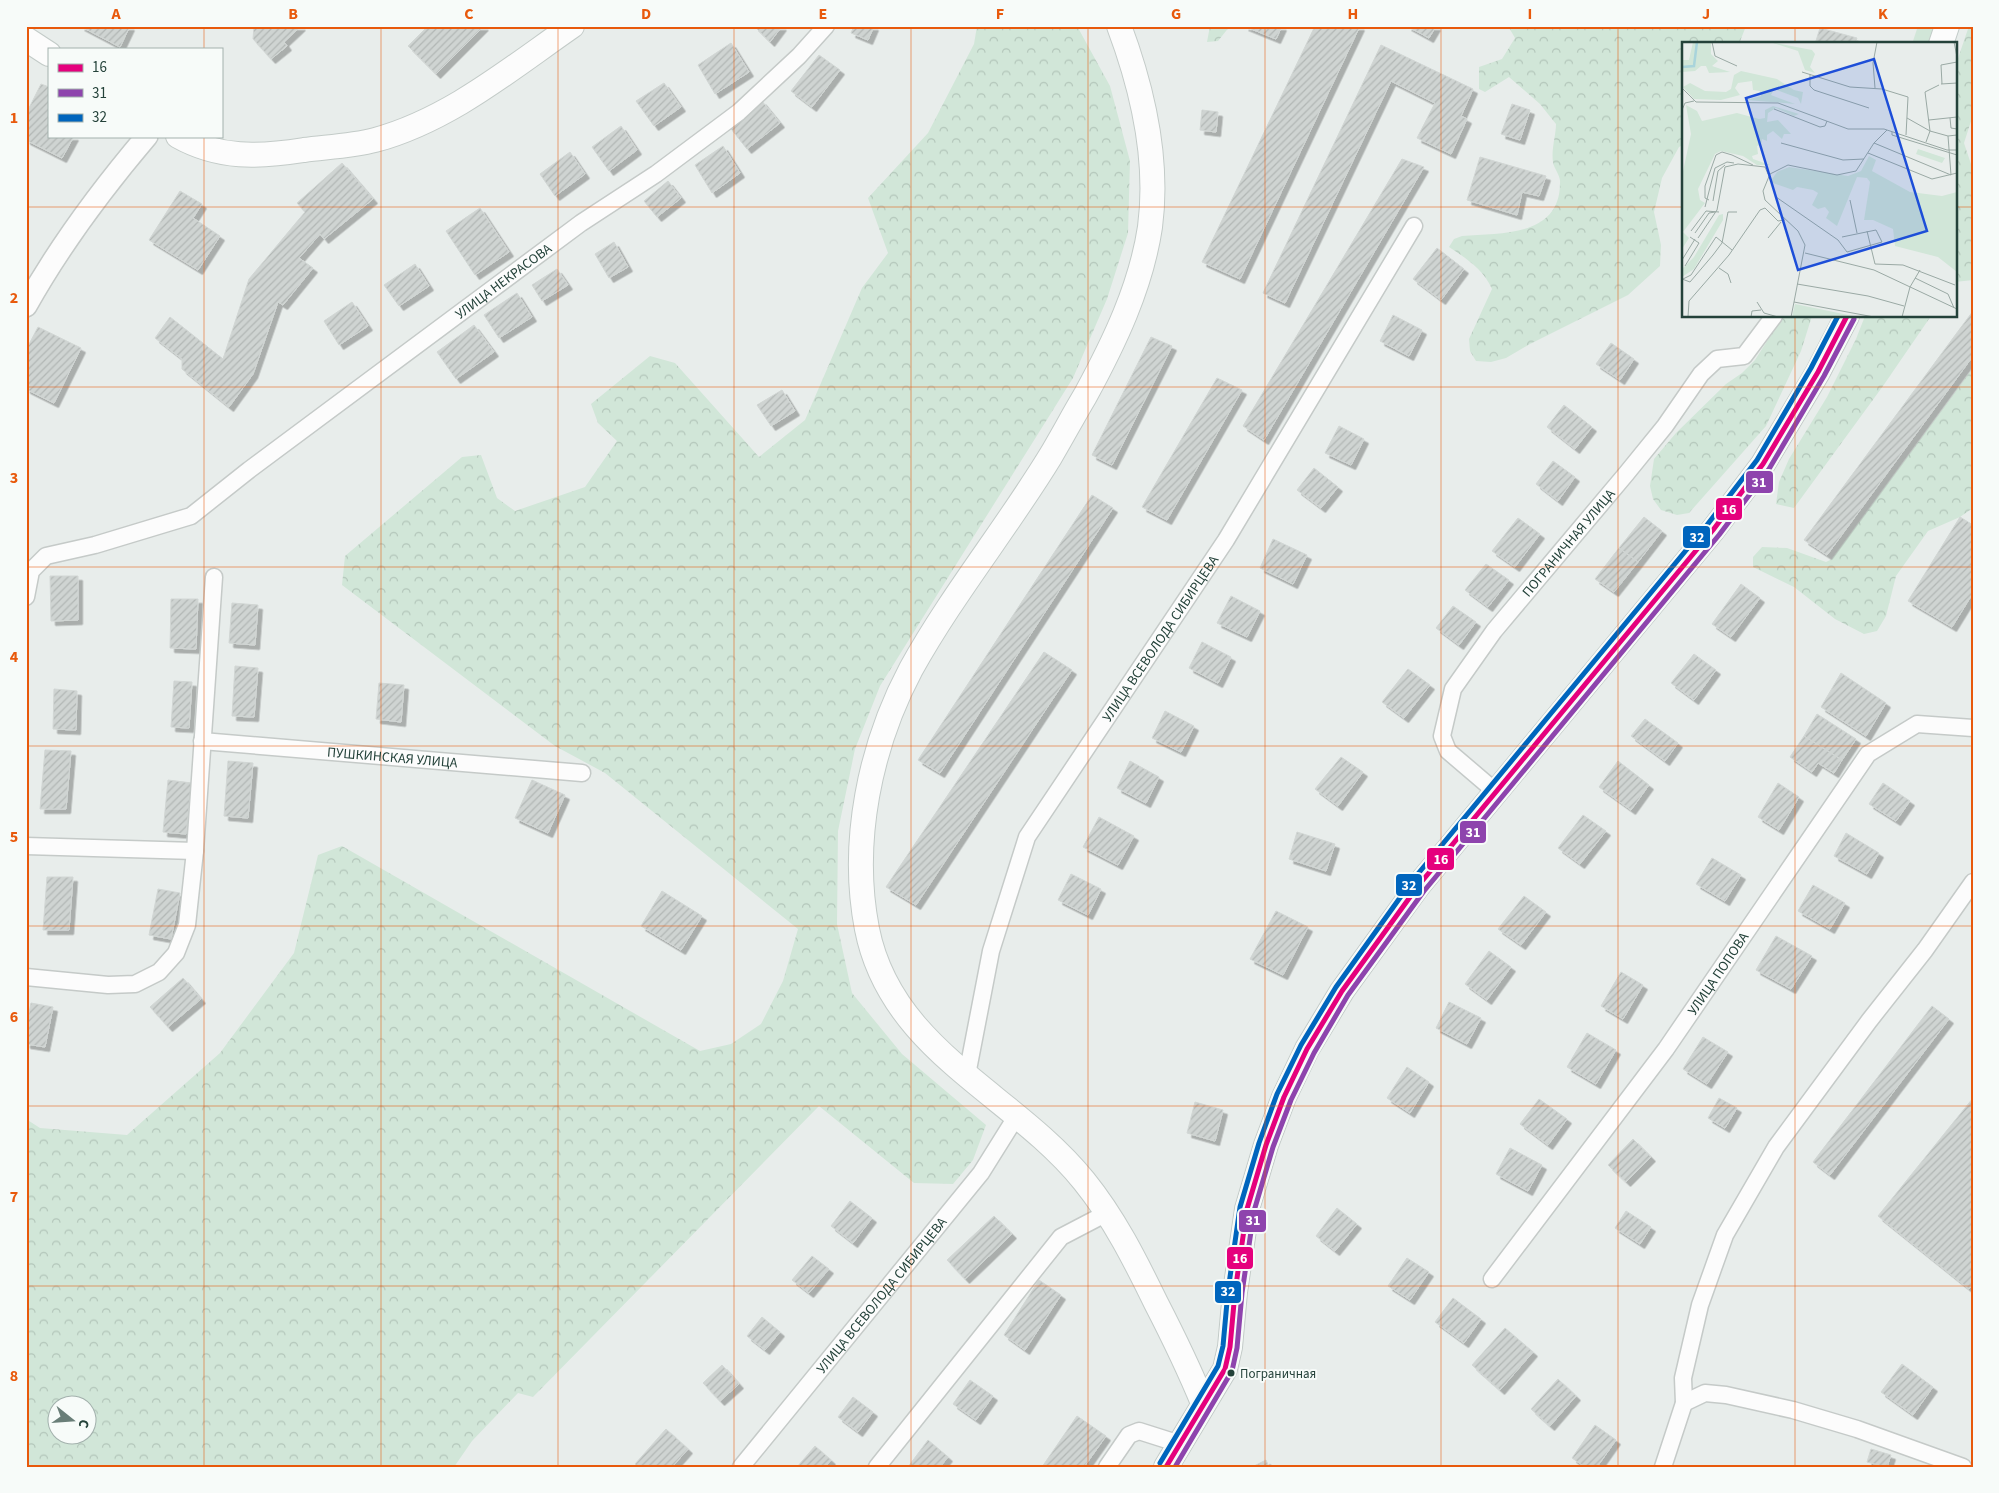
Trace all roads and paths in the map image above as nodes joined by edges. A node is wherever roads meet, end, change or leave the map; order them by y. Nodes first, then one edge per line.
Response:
1 (572, 26) edge
2 (826, 26) edge
3 (1119, 26) edge
4 (1947, 26) edge
5 (26, 39) edge
6 (1942, 42) edge
7 (48, 53) edge
8 (145, 138) edge
9 (183, 138) edge
10 (1414, 226) dead end
11 (26, 306) edge
12 (1772, 318) edge
13 (1846, 318) edge
14 (214, 577) dead end
15 (26, 597) edge
16 (1973, 728) edge
17 (202, 741) junction
18 (582, 773) dead end
19 (1496, 792) junction
20 (26, 846) edge
21 (195, 851) junction
22 (1973, 882) edge
23 (26, 977) edge
24 (967, 1074) junction
25 (1016, 1117) junction
26 (1107, 1213) junction
27 (1492, 1279) dead end
28 (1203, 1403) junction
29 (1684, 1403) junction
30 (1180, 1444) junction
31 (741, 1467) edge
32 (876, 1467) edge
33 (1107, 1467) edge
34 (1166, 1467) edge
35 (1662, 1467) edge
36 (1963, 1467) edge

1 - 9 main road
2 - 15 street, УЛИЦА НЕКРАСОВА
3 - 24 main road
4 - 6 main road
5 - 7 main road
8 - 11 street
10 - 24 street, УЛИЦА ВСЕВОЛОДА СИБИРЦЕВА
12 - 19 street, ПОГРАНИЧНАЯ УЛИЦА
13 - 19 main road
14 - 17 street
16 - 27 street, УЛИЦА ПОПОВА
17 - 18 street, ПУШКИНСКАЯ УЛИЦА
17 - 21 street
19 - 28 main road
20 - 21 street
21 - 23 street
22 - 29 street
24 - 25 main road
25 - 26 main road
25 - 31 street, УЛИЦА ВСЕВОЛОДА СИБИРЦЕВА
26 - 28 main road
26 - 32 street
28 - 30 main road
29 - 35 street
29 - 36 street
30 - 33 street
30 - 34 main road

